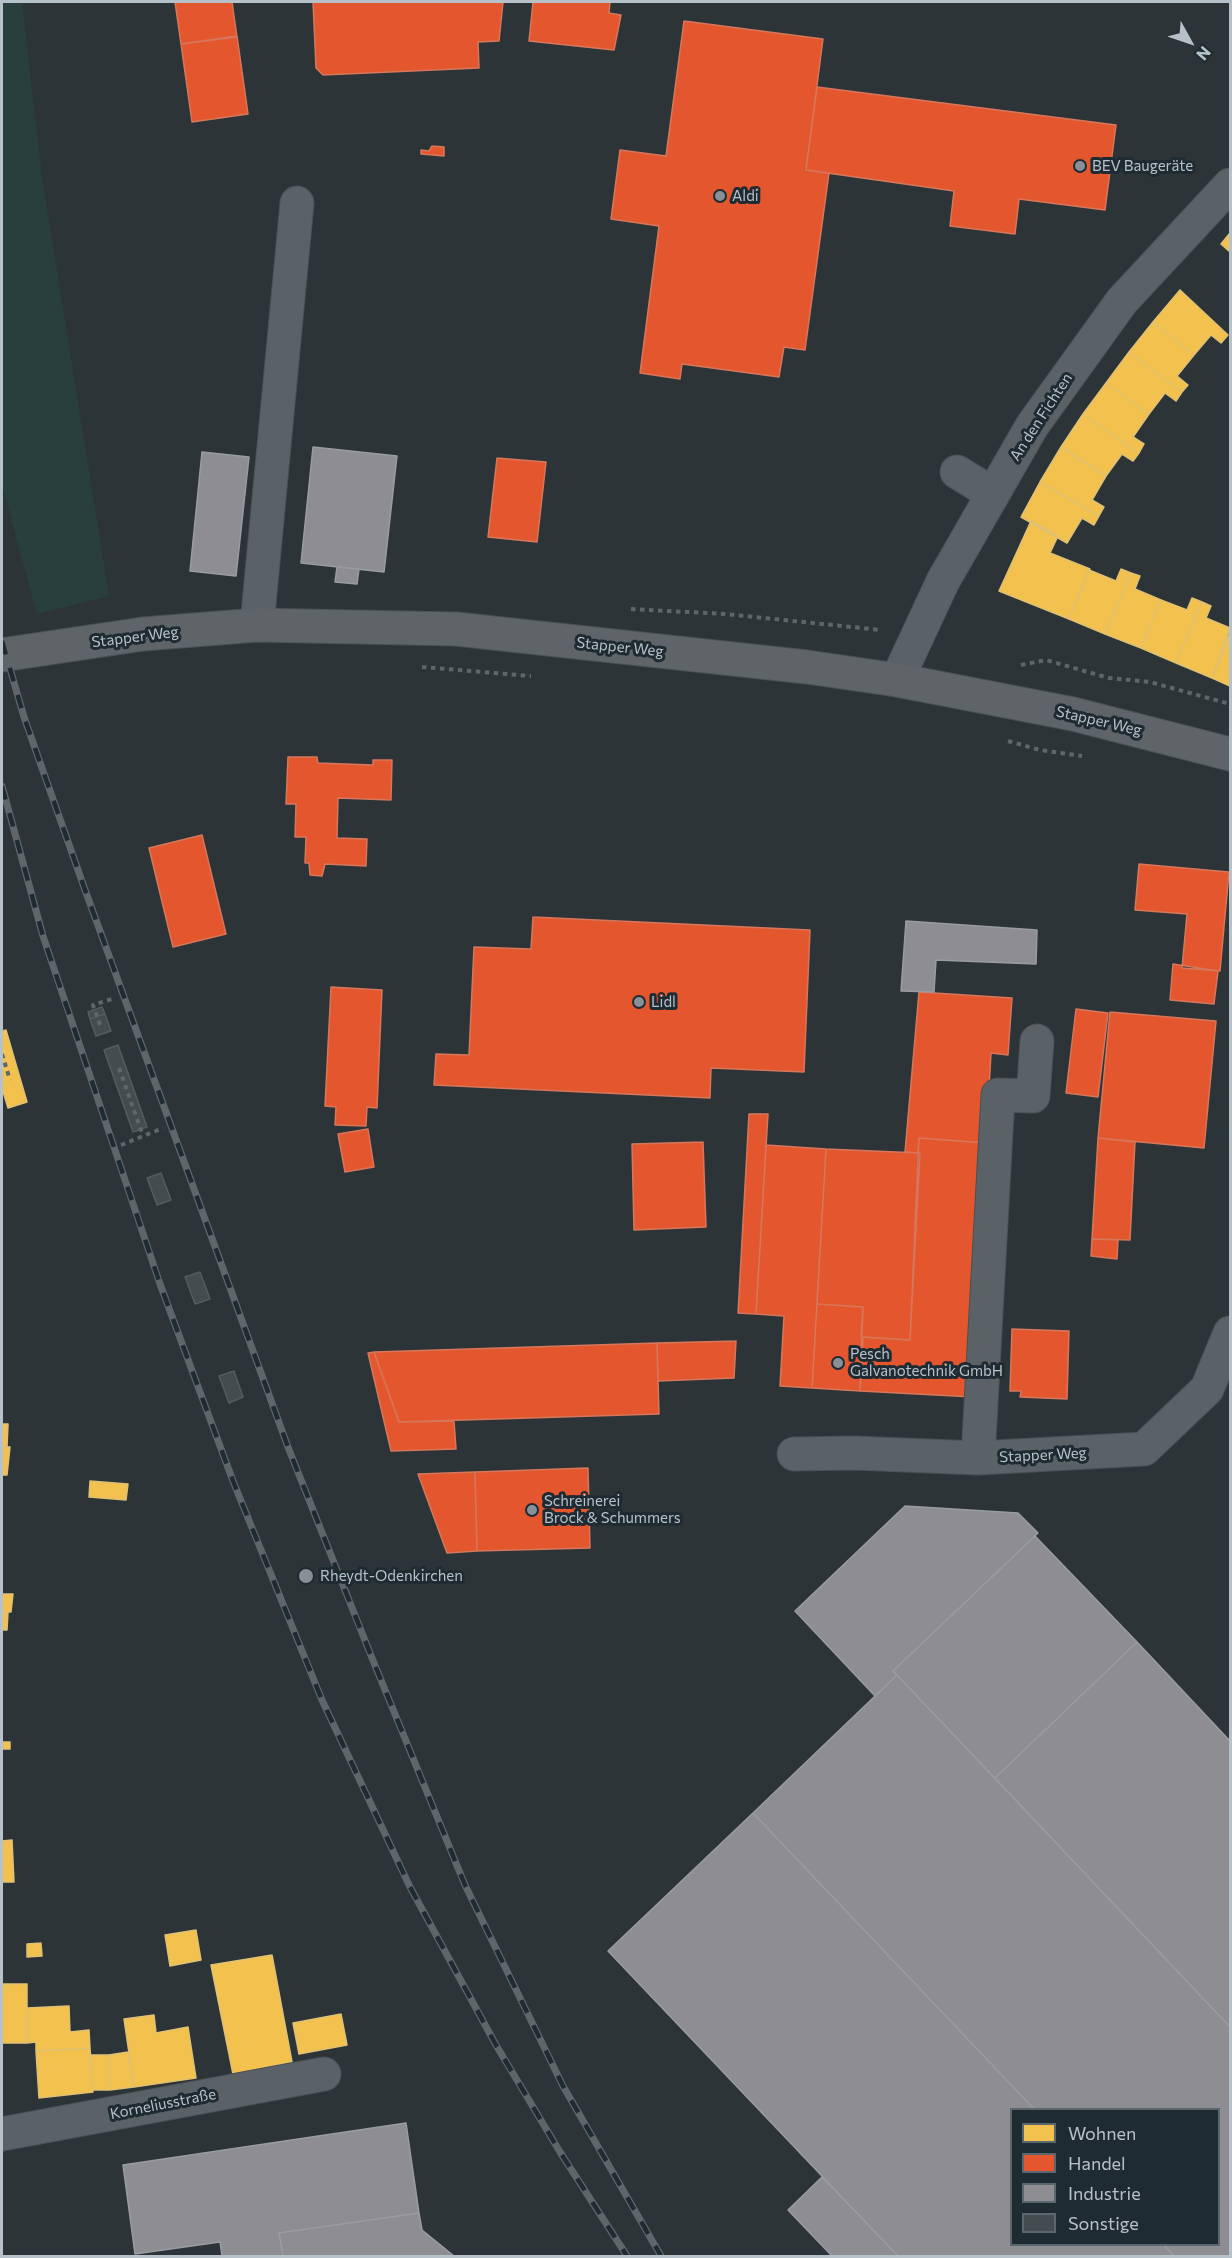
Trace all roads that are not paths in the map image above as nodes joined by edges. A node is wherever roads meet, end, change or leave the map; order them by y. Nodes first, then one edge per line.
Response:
1 (1230, 184) edge
2 (297, 203) dead end
3 (957, 472) dead end
4 (993, 494) junction
5 (257, 625) junction
6 (2, 655) edge
7 (897, 680) junction
8 (1230, 754) edge
9 (1037, 1041) dead end
10 (1230, 1333) edge
11 (794, 1454) dead end
12 (978, 1458) junction
13 (324, 2074) dead end
14 (2, 2133) edge

1 - 4 street, An den Fichten
2 - 5 street
3 - 4 street
4 - 7 street, An den Fichten
5 - 6 main road, Stapper Weg
5 - 7 main road, Stapper Weg
7 - 8 main road, Stapper Weg
9 - 12 street
10 - 12 street, Stapper Weg
11 - 12 street, Stapper Weg
13 - 14 street, Korneliusstraße

